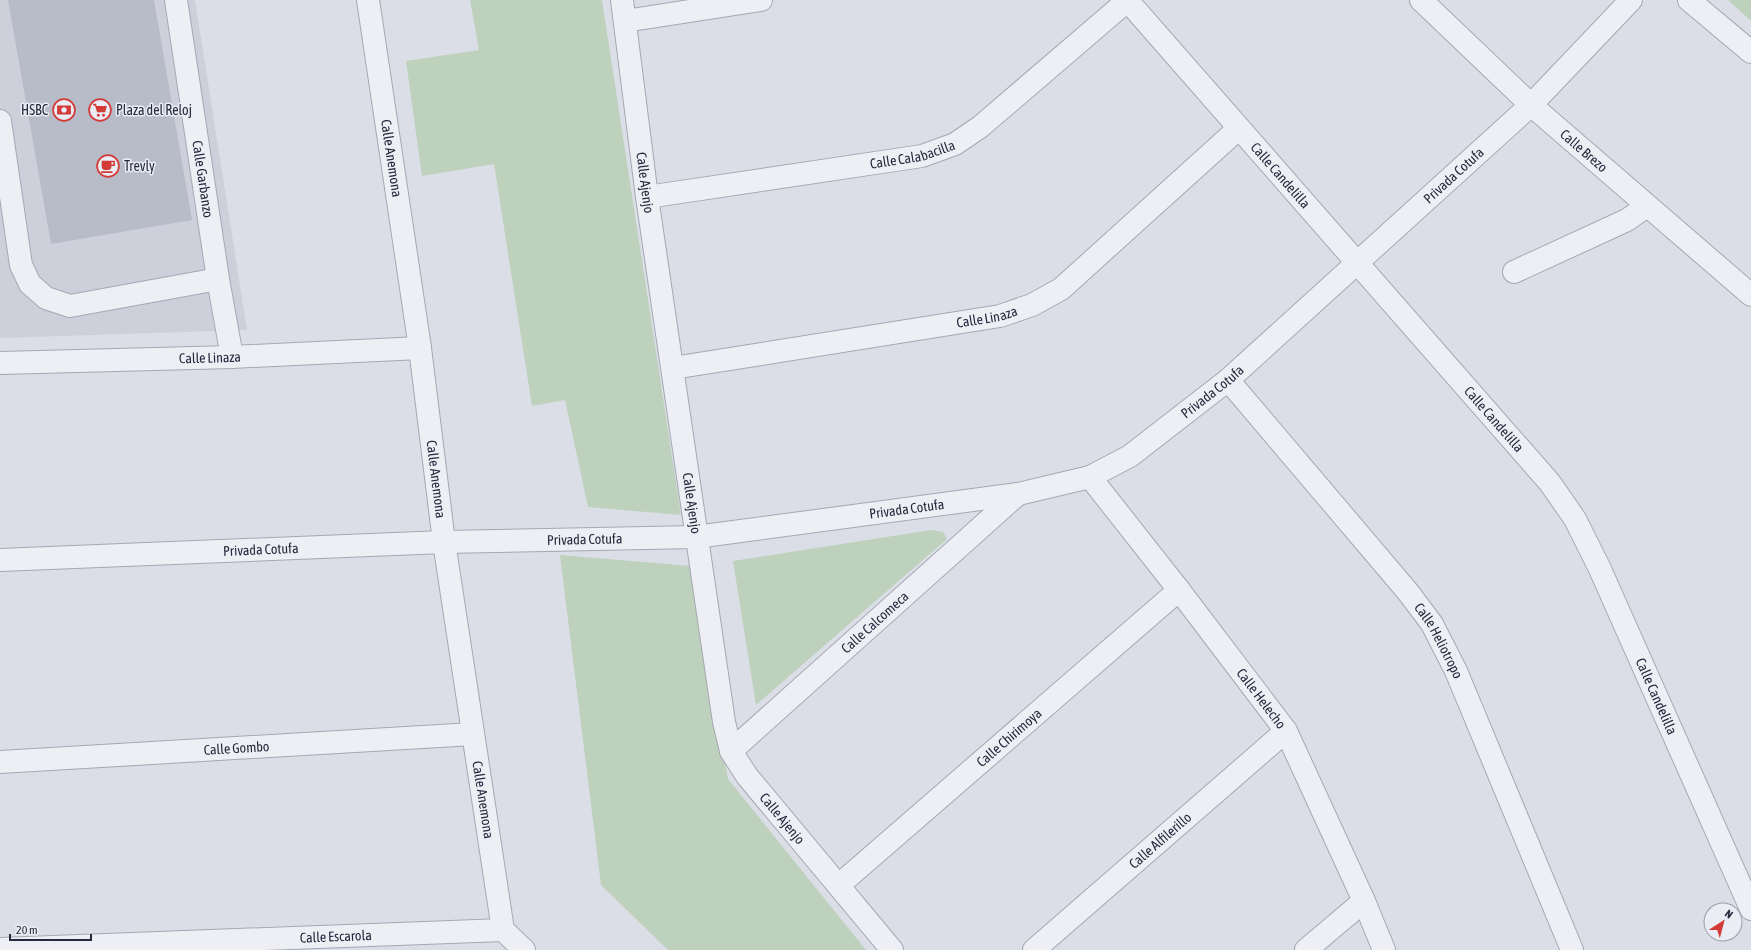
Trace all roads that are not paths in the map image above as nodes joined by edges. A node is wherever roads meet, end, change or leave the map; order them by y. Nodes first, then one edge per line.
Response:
1 (176, 0) edge
2 (368, 0) edge
3 (761, 0) edge
4 (1421, 0) edge
5 (1631, 0) edge
6 (1689, 0) edge
7 (1127, 1) edge
8 (624, 10) edge
9 (1751, 52) edge
10 (1531, 106) junction
11 (0, 121) edge
12 (1238, 129) junction
13 (647, 196) junction
14 (1647, 206) junction
15 (1358, 263) junction
16 (1514, 272) dead end
17 (218, 279) junction
18 (1751, 295) edge
19 (420, 348) junction
20 (232, 357) junction
21 (0, 363) edge
22 (673, 368) junction
23 (1228, 380) junction
24 (1090, 477) junction
25 (1018, 494) junction
26 (696, 537) junction
27 (444, 542) junction
28 (0, 560) edge
29 (1179, 590) junction
30 (1286, 731) junction
31 (473, 734) junction
32 (731, 751) junction
33 (0, 762) edge
34 (839, 885) junction
35 (1364, 901) junction
36 (1751, 909) edge
37 (503, 930) junction
38 (0, 949) edge
39 (524, 950) edge
40 (892, 950) edge
41 (1034, 950) edge
42 (1306, 950) edge
43 (1384, 950) edge
44 (1572, 950) edge

1 - 17 street, Calle Garbanzo
2 - 19 street, Calle Anemona
3 - 8 street
4 - 10 street, Calle Brezo
5 - 10 street, Privada Cotufa
6 - 9 street
7 - 12 street, Calle Candelilla
7 - 13 street, Calle Calabacilla
8 - 13 street, Calle Ajenjo
10 - 14 street, Calle Brezo
10 - 15 street, Privada Cotufa
11 - 17 street
12 - 15 street, Calle Candelilla
12 - 22 street, Calle Linaza
13 - 22 street, Calle Ajenjo
14 - 16 street
14 - 18 street, Calle Brezo
15 - 23 street, Privada Cotufa
15 - 36 street, Calle Candelilla
17 - 20 street, Calle Garbanzo
19 - 20 street, Calle Linaza
19 - 27 street, Calle Anemona
20 - 21 street, Calle Linaza
22 - 26 street, Calle Ajenjo
23 - 24 street, Privada Cotufa
23 - 44 street, Calle Heliotropo
24 - 25 street, Privada Cotufa
24 - 29 street, Calle Helecho
25 - 26 street, Privada Cotufa
25 - 32 street, Calle Calcomeca
26 - 27 street, Privada Cotufa
26 - 32 street, Calle Ajenjo
27 - 28 street, Privada Cotufa
27 - 31 street, Calle Anemona
29 - 30 street, Calle Helecho
29 - 34 street, Calle Chirimoya
30 - 35 street, Calle Helecho
30 - 41 street, Calle Alfilerillo
31 - 33 street, Calle Gombo
31 - 37 street, Calle Anemona
32 - 34 street, Calle Ajenjo
34 - 40 street, Calle Ajenjo
35 - 42 street
35 - 43 street, Calle Helecho
37 - 38 street, Calle Escarola
37 - 39 street

